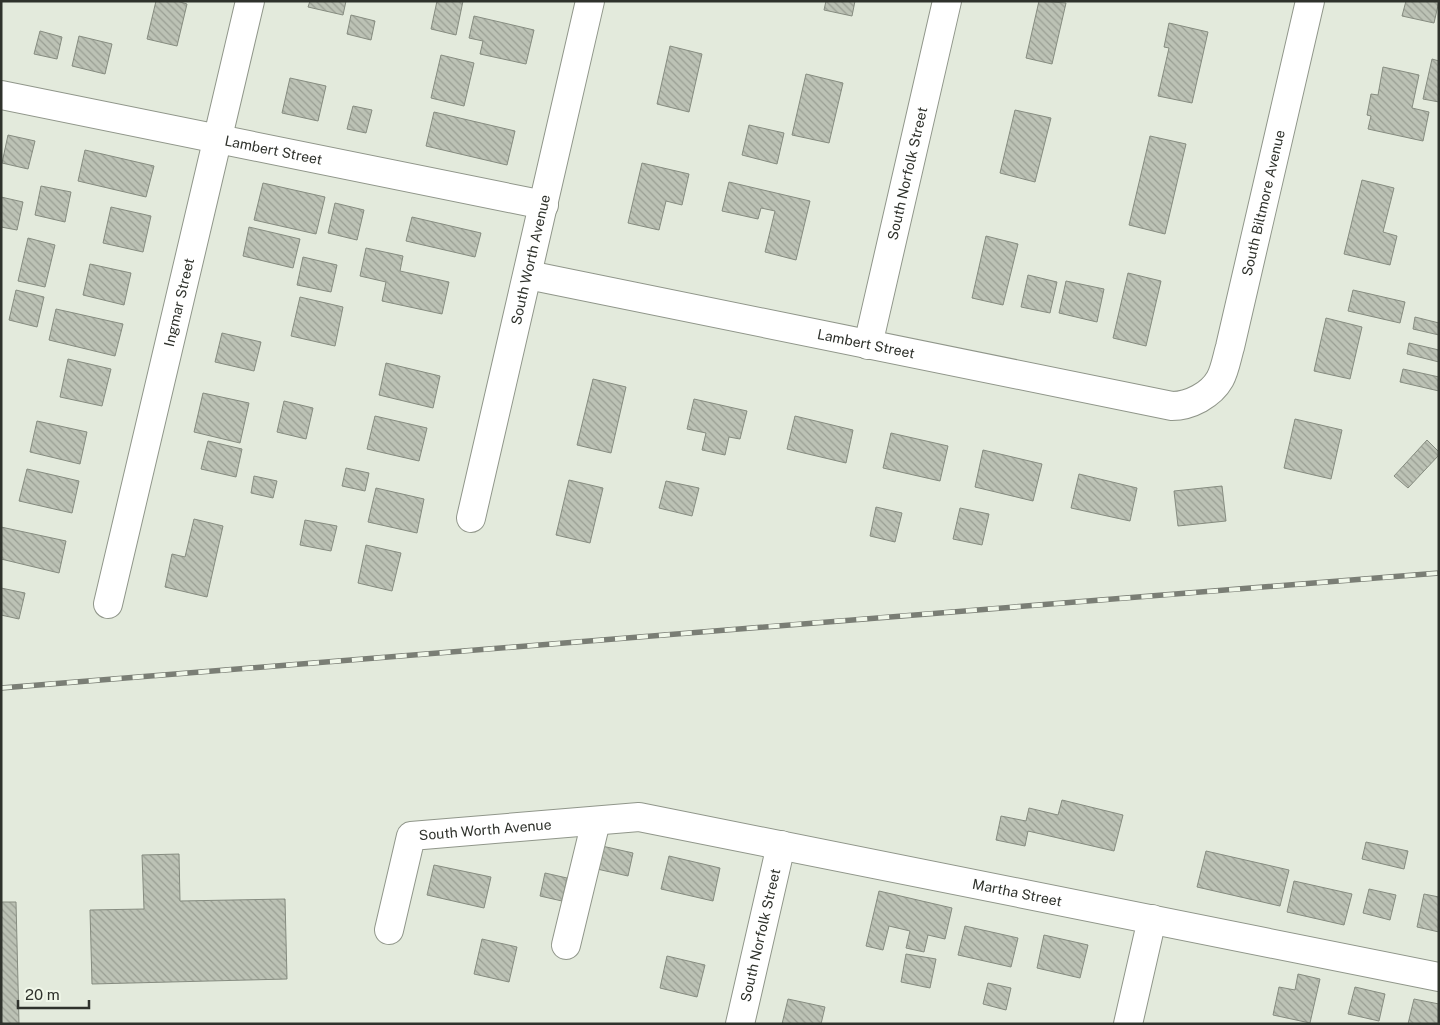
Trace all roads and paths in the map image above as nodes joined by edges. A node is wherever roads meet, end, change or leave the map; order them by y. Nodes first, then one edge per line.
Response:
1 (250, 1) edge
2 (590, 1) edge
3 (947, 1) edge
4 (1310, 1) edge
5 (1, 95) edge
6 (218, 140) junction
7 (544, 206) junction
8 (528, 275) junction
9 (868, 345) junction
10 (1202, 396) joint
11 (471, 518) dead end
12 (108, 604) dead end
13 (596, 821) junction
14 (782, 845) junction
15 (1152, 919) junction
16 (389, 930) dead end
17 (566, 945) dead end
18 (1439, 977) edge
19 (740, 1024) edge
20 (1128, 1024) edge

1 - 6 street, Ingmar Street
2 - 7 street, South Worth Avenue
3 - 9 street, South Norfolk Street
4 - 10 street, South Biltmore Avenue
5 - 6 street, Lambert Street
6 - 7 street, Lambert Street
6 - 12 street, Ingmar Street
7 - 8 street, South Worth Avenue
8 - 9 street, Lambert Street
8 - 11 street, South Worth Avenue
9 - 10 street, Lambert Street
13 - 14 street, Martha Street
13 - 16 street, South Worth Avenue
13 - 17 street
14 - 15 street, Martha Street
14 - 19 street, South Norfolk Street
15 - 18 street, Martha Street
15 - 20 street

